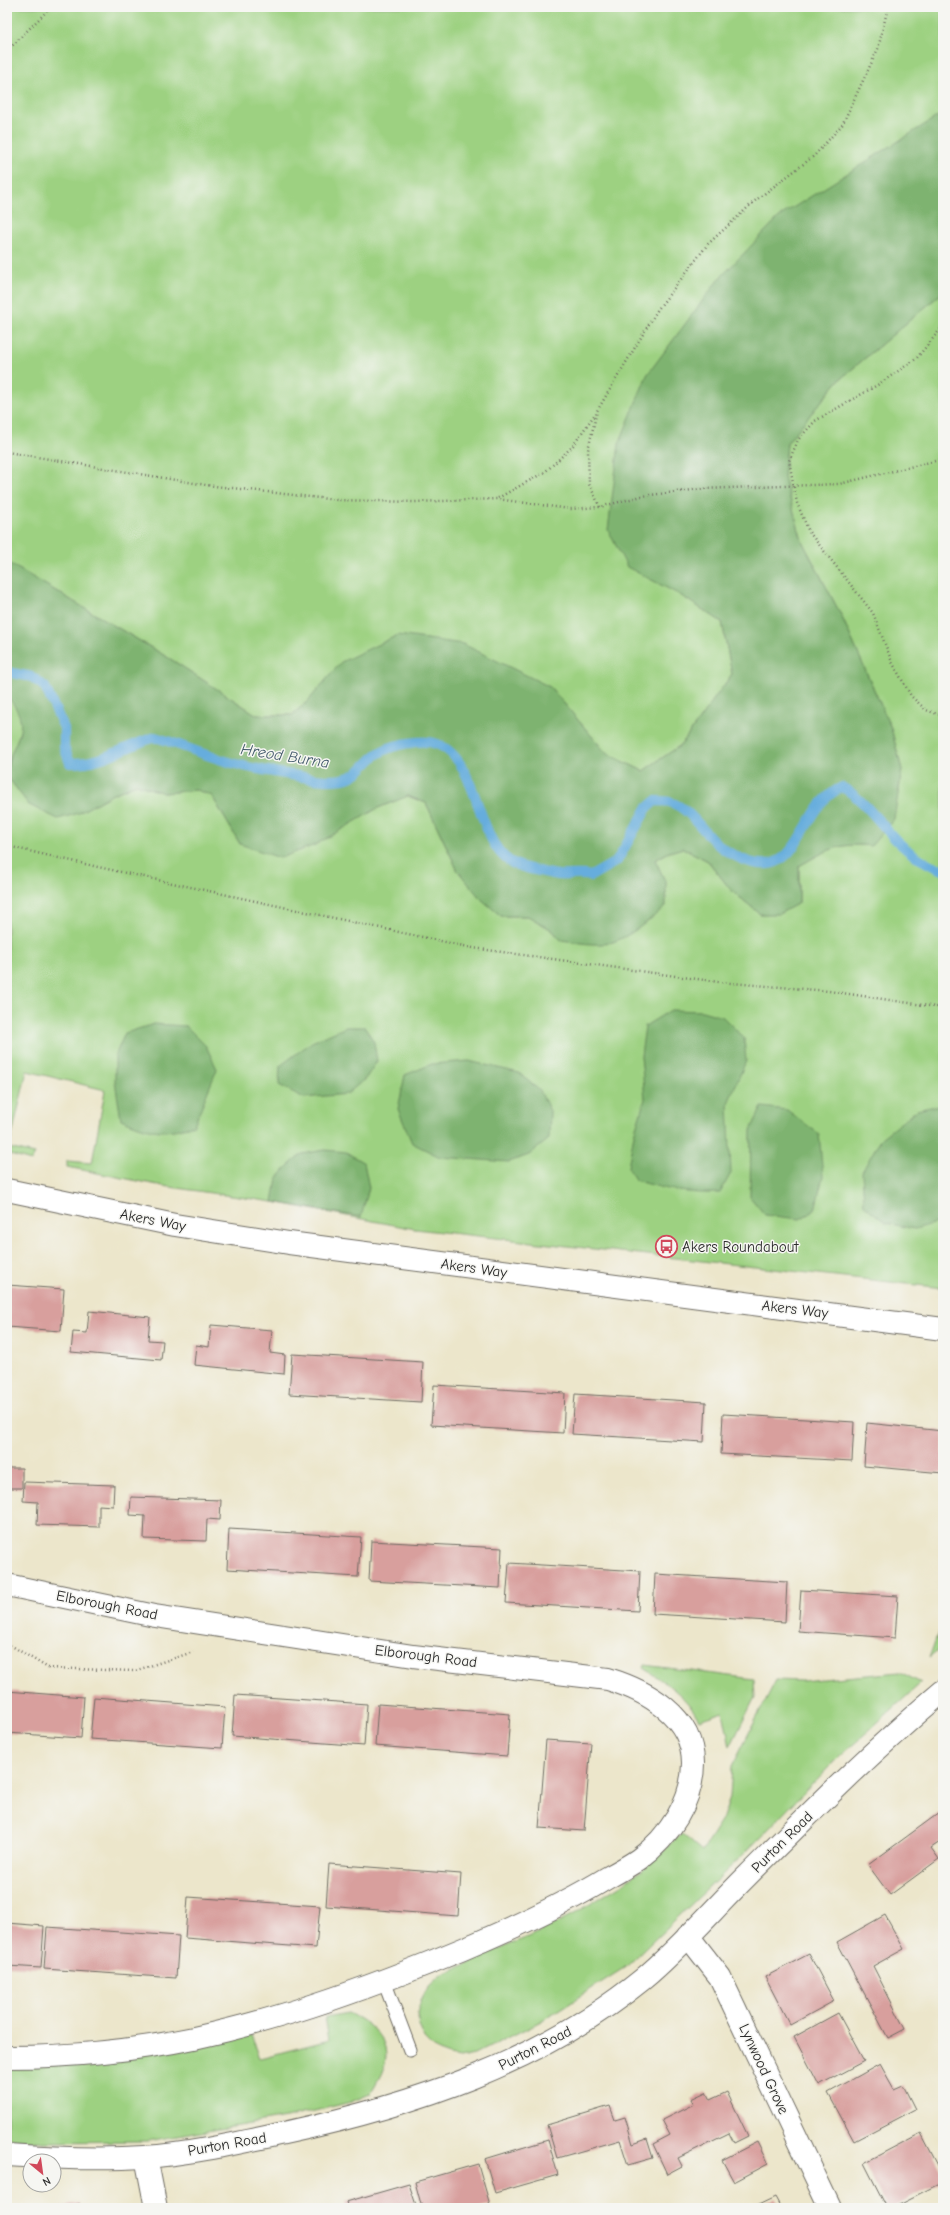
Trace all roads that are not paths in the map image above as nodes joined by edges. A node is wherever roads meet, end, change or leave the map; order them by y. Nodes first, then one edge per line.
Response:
1 (7, 1190) edge
2 (943, 1329) edge
3 (7, 1584) edge
4 (943, 1690) edge
5 (688, 1936) junction
6 (384, 1981) junction
7 (410, 2050) dead end
8 (7, 2057) edge
9 (7, 2155) edge
10 (146, 2157) junction
11 (156, 2208) edge
12 (830, 2208) edge

1 - 2 street, Akers Way
3 - 6 street, Elborough Road
4 - 5 street, Purton Road
5 - 10 street, Purton Road
5 - 12 street, Lynwood Grove
6 - 7 lane
6 - 8 street
9 - 10 street, Purton Road
10 - 11 street

